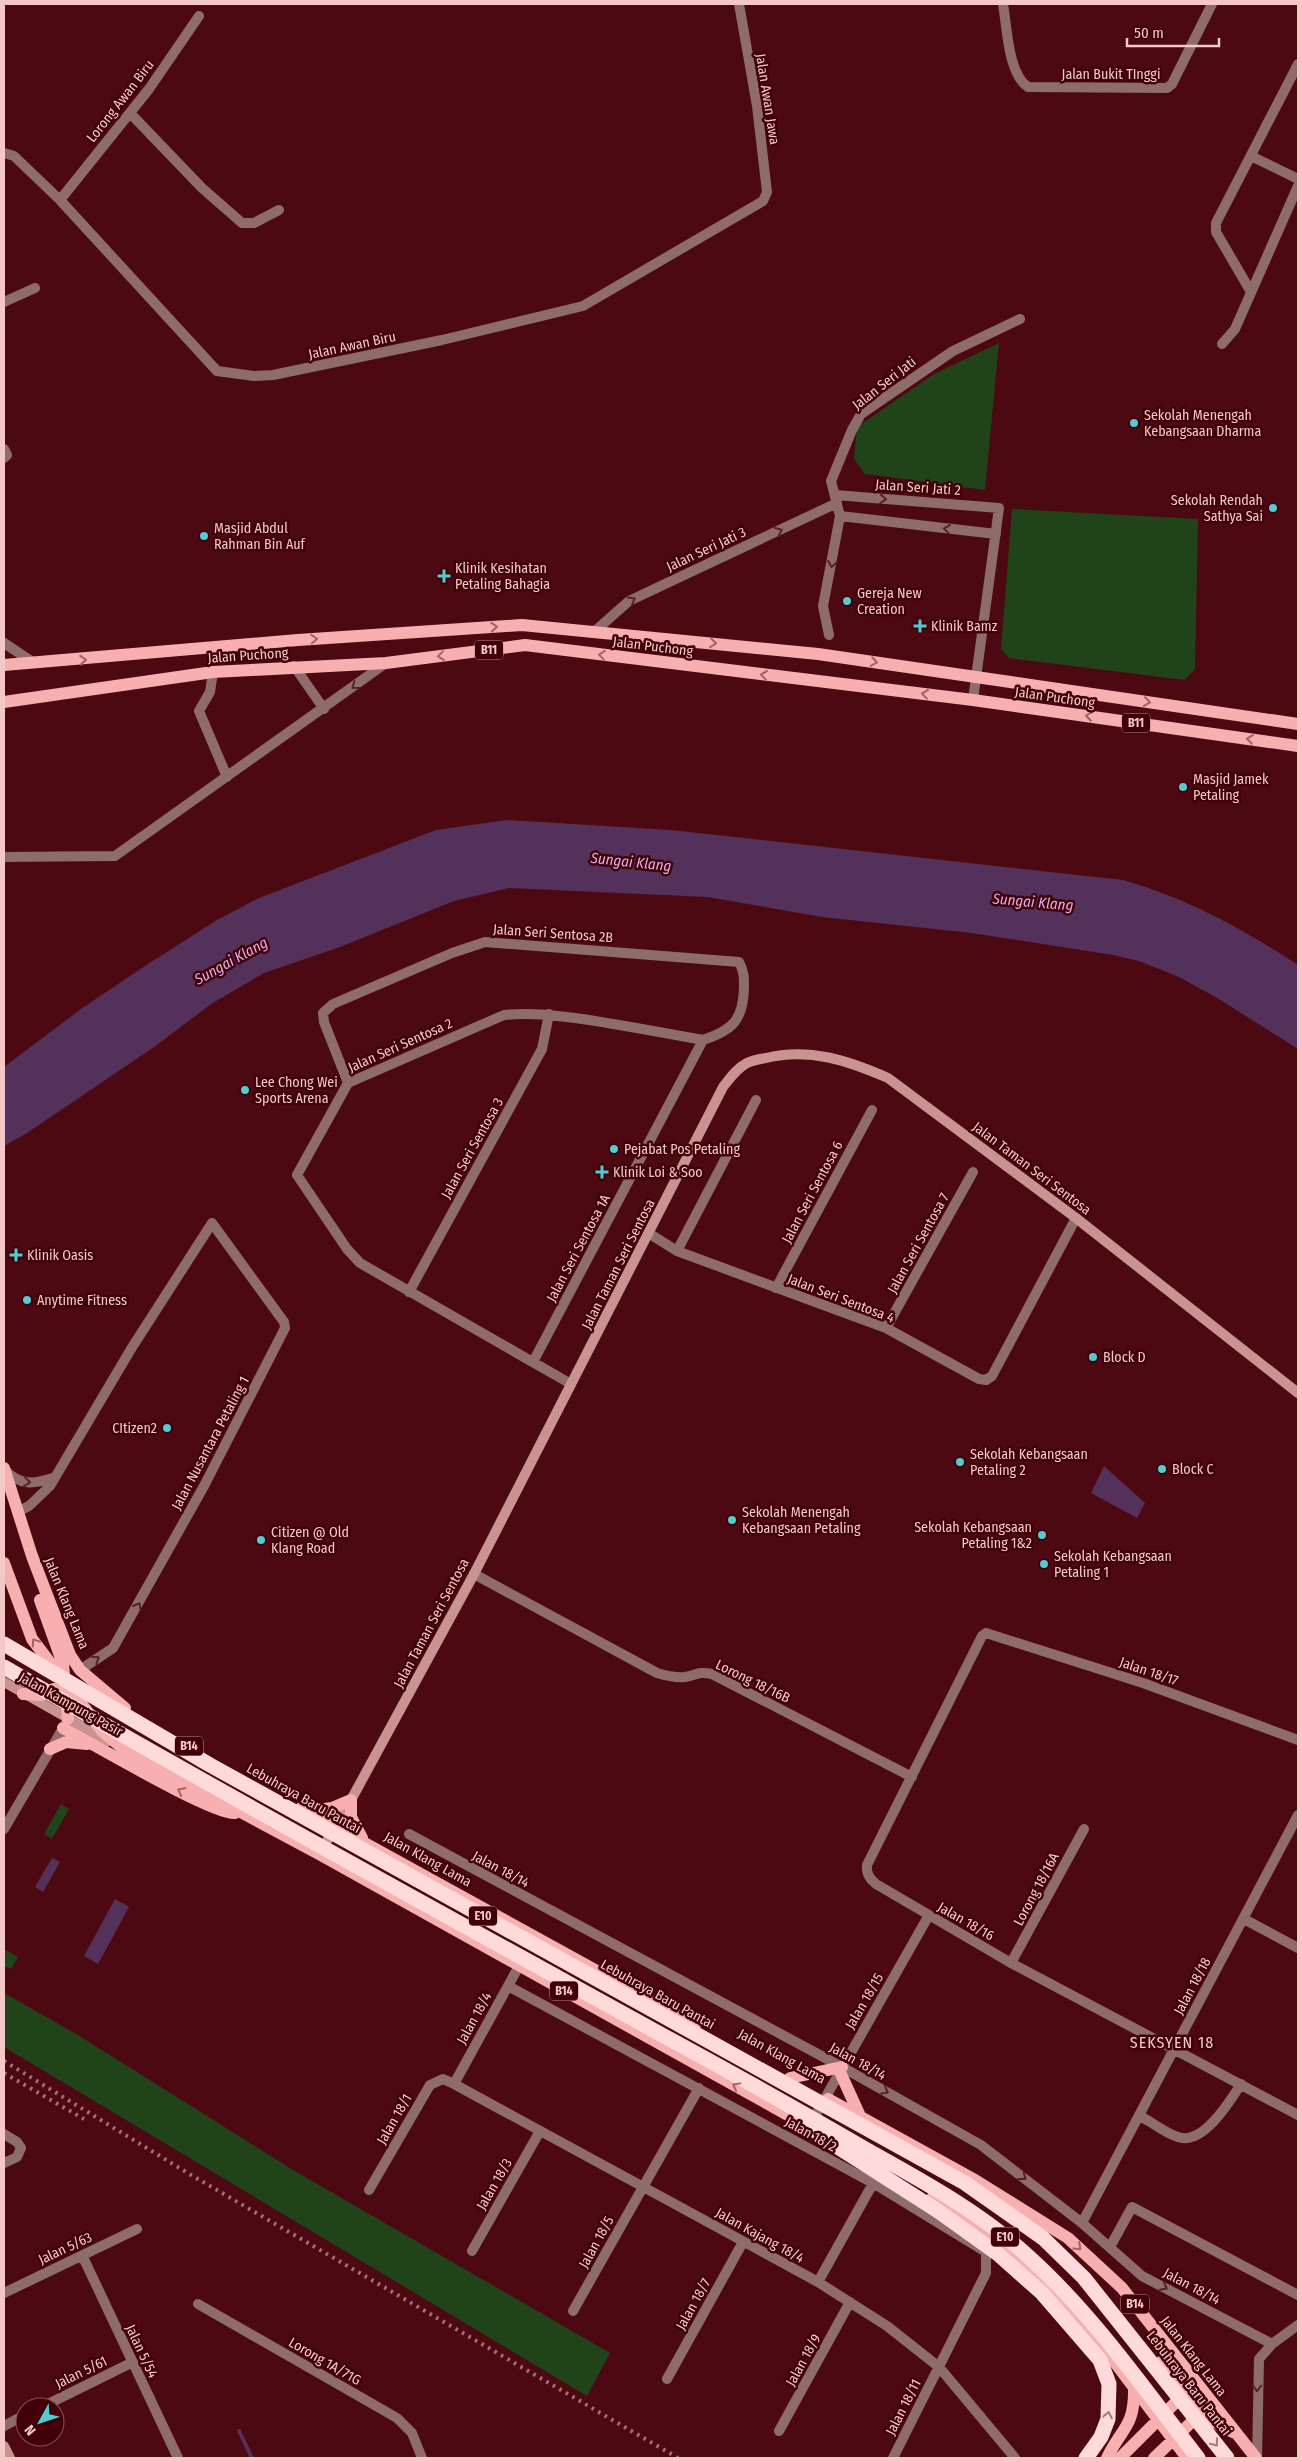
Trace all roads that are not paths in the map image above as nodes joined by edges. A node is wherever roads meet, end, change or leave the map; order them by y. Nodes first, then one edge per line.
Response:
1 (739, 4) edge
2 (1003, 4) edge
3 (1212, 4) edge
4 (199, 16) dead end
5 (1298, 65) edge
6 (130, 114) junction
7 (4, 153) edge
8 (1251, 156) junction
9 (1298, 179) edge
10 (1298, 186) edge
11 (766, 198) joint
12 (60, 200) junction
13 (279, 210) dead end
14 (35, 288) dead end
15 (1251, 292) junction
16 (4, 302) edge
17 (1020, 319) dead end
18 (1222, 344) dead end
19 (4, 448) edge
20 (4, 458) edge
21 (836, 499) junction
22 (840, 516) junction
23 (996, 534) junction
24 (594, 631) junction
25 (829, 636) dead end
26 (4, 643) edge
27 (386, 662) junction
28 (34, 663) junction
29 (5, 665) edge
30 (294, 666) junction
31 (212, 672) junction
32 (978, 678) junction
33 (973, 700) junction
34 (4, 702) edge
35 (324, 709) junction
36 (1298, 724) edge
37 (1298, 746) edge
38 (227, 777) junction
39 (4, 857) edge
40 (548, 1014) junction
41 (703, 1040) junction
42 (348, 1083) junction
43 (756, 1100) dead end
44 (872, 1110) dead end
45 (973, 1172) dead end
46 (1076, 1218) junction
47 (650, 1234) junction
48 (677, 1250) junction
49 (776, 1288) junction
50 (410, 1292) junction
51 (886, 1328) junction
52 (533, 1362) junction
53 (571, 1384) junction
54 (1298, 1393) edge
55 (4, 1469) edge
56 (53, 1478) junction
57 (17, 1512) junction
58 (4, 1564) edge
59 (474, 1574) junction
60 (990, 1633) joint
61 (4, 1644) edge
62 (4, 1667) edge
63 (80, 1670) junction
64 (4, 1682) edge
65 (64, 1682) junction
66 (23, 1694) junction
67 (65, 1724) junction
68 (1298, 1740) edge
69 (97, 1746) junction
70 (50, 1749) junction
71 (125, 1750) junction
72 (912, 1777) junction
73 (352, 1800) junction
74 (307, 1811) junction
75 (242, 1812) junction
76 (1298, 1815) edge
77 (336, 1825) junction
78 (4, 1829) edge
79 (1084, 1829) dead end
80 (409, 1834) dead end
81 (363, 1840) junction
82 (319, 1854) junction
83 (928, 1915) junction
84 (1244, 1918) junction
85 (1298, 1948) edge
86 (1011, 1963) junction
87 (519, 1966) junction
88 (508, 1986) junction
89 (1174, 2051) junction
90 (841, 2070) junction
91 (790, 2078) junction
92 (454, 2084) junction
93 (1241, 2084) junction
94 (754, 2085) junction
95 (699, 2088) junction
96 (825, 2098) junction
97 (1298, 2115) edge
98 (860, 2116) junction
99 (1140, 2116) junction
100 (809, 2127) junction
101 (540, 2131) junction
102 (4, 2134) edge
103 (4, 2163) edge
104 (882, 2167) junction
105 (873, 2183) junction
106 (643, 2187) junction
107 (369, 2190) dead end
108 (1009, 2200) junction
109 (1082, 2223) junction
110 (137, 2229) dead end
111 (743, 2242) junction
112 (1110, 2247) junction
113 (472, 2251) dead end
114 (82, 2255) junction
115 (818, 2282) junction
116 (4, 2293) edge
117 (1298, 2295) edge
118 (850, 2302) junction
119 (198, 2304) dead end
120 (573, 2310) dead end
121 (1298, 2325) edge
122 (1272, 2344) junction
123 (133, 2362) junction
124 (939, 2368) junction
125 (667, 2379) dead end
126 (1134, 2387) junction
127 (1185, 2393) junction
128 (62, 2397) edge
129 (1201, 2413) junction
130 (1159, 2419) junction
131 (779, 2431) dead end
132 (1237, 2434) junction
133 (1173, 2438) junction
134 (4, 2446) edge
135 (10, 2458) edge
136 (178, 2458) edge
137 (422, 2458) edge
138 (893, 2458) edge
139 (1015, 2458) edge
140 (1086, 2458) edge
141 (1107, 2458) edge
142 (1120, 2458) edge
143 (1154, 2458) edge
144 (1187, 2458) edge
145 (1198, 2458) edge
146 (1227, 2458) edge
147 (1257, 2458) edge

1 - 11 street, Jalan Awan Jawa
2 - 3 street, Jalan Bukit TInggi
4 - 6 street, Lorong Awan Biru
5 - 8 street
6 - 12 street, Lorong Awan Biru
6 - 13 street
7 - 12 street, Jalan Awan Biru
8 - 9 street
8 - 15 street
10 - 15 street
11 - 12 street, Jalan Awan Biru
14 - 16 street
15 - 18 street
17 - 21 street, Jalan Seri Jati
19 - 20 street
21 - 22 street, Jalan Seri Jati
21 -> 23 street, Jalan Seri Jati 2
24 -> 21 street, Jalan Seri Jati 3
23 -> 22 street
22 -> 25 street, Jalan Seri Jati
23 - 32 street
28 -> 24 main road, Jalan Puchong / B11
24 -> 32 main road, Jalan Puchong / B11
26 - 28 street
27 - 30 main road, Jalan Puchong / B11
33 -> 27 main road, Jalan Puchong / B11
27 -> 35 street
28 - 29 main road, Jalan Puchong / B11
30 - 31 main road, Jalan Puchong / B11
30 - 35 street
31 - 34 main road, Jalan Puchong / B11
31 - 38 street
32 - 33 street
32 -> 36 main road, Jalan Puchong / B11
37 -> 33 main road, Jalan Puchong / B11
35 - 38 street
38 - 39 street
40 - 41 street, Jalan Seri Sentosa 2
40 - 42 street, Jalan Seri Sentosa 2
40 - 50 street, Jalan Seri Sentosa 3
41 - 42 street, Jalan Seri Sentosa 2B
41 - 52 street, Jalan Seri Sentosa 1A
42 - 50 street, Jalan Seri Sentosa 2
43 - 48 street
44 - 49 street, Jalan Seri Sentosa 6
45 - 51 street, Jalan Seri Sentosa 7
46 - 47 main road, Jalan Taman Seri Sentosa
46 - 51 street, Jalan Seri Sentosa 4
46 - 54 main road, Jalan Taman Seri Sentosa
47 - 48 street, Jalan Seri Sentosa 4
47 - 53 main road, Jalan Taman Seri Sentosa
48 - 49 street, Jalan Seri Sentosa 4
49 - 51 street, Jalan Seri Sentosa 4
50 - 52 street, Jalan Seri Sentosa 2
52 - 53 street, Jalan Seri Sentosa 2
53 - 59 main road, Jalan Taman Seri Sentosa
55 -> 56 street
55 - 57 main road, Jalan Klang Lama
55 - 65 main road
56 - 57 street
63 -> 56 street, Jalan Nusantara Petaling 1
57 - 63 main road, Jalan Klang Lama / B14
65 -> 58 main road, B14
59 - 72 street, Lorong 18/16B
59 - 73 main road, Jalan Taman Seri Sentosa
60 - 68 street, Jalan 18/17
60 - 72 street, Jalan 18/16
61 -> 146 highway, Lebuhraya Baru Pantai / E10, bridge
62 - 94 highway, E10, bridge
63 - 74 main road, Jalan Klang Lama / B14
64 - 66 main road, Jalan Kampung Pasir
65 - 66 main road
65 - 67 main road
65 - 71 main road, B14
66 - 67 main road, Jalan Kampung Pasir
67 - 69 main road
67 - 70 street
67 - 71 main road, Jalan Kampung Pasir
69 - 70 main road
75 -> 69 main road
70 - 78 street
71 - 75 main road, B14
72 - 83 street, Jalan 18/16
73 - 74 main road
73 - 77 main road, Jalan Taman Seri Sentosa
73 - 81 main road
74 - 77 main road, Jalan Klang Lama / B14
75 - 82 main road, B14
76 - 84 street, Jalan 18/18
77 - 81 main road, Jalan Klang Lama / B14
77 - 82 main road, Jalan Taman Seri Sentosa
79 - 86 street, Lorong 18/16A
80 - 90 street, Jalan 18/14
81 - 91 main road, Jalan Klang Lama / B14
82 - 87 main road, B14
83 - 86 street, Jalan 18/16
83 - 90 street, Jalan 18/15
84 - 85 street
84 - 89 street, Jalan 18/18
86 - 89 street, Jalan 18/16
87 - 88 street, Jalan 18/4
100 -> 87 main road, B14
88 - 92 street, Jalan 18/4
88 - 95 street, Jalan 18/2
89 - 93 street, Jalan 18/16
89 - 99 street, Jalan 18/18
90 - 91 main road
90 - 96 street, Jalan 18/15
90 - 98 main road
90 -> 109 street, Jalan 18/14
91 - 96 main road, Jalan Klang Lama / B14
92 - 101 street, Jalan Kajang 18/4
92 - 107 street, Jalan 18/1
93 - 97 street, Jalan 18/16
93 - 99 street
140 -> 94 highway, bridge
94 - 145 highway, E10, bridge
95 - 105 street, Jalan 18/2
95 - 106 street, Jalan 18/5
96 - 98 main road, Jalan Klang Lama / B14
96 - 100 street, Jalan 18/15
98 - 108 main road, Jalan Klang Lama / B14
99 - 109 street, Jalan 18/18
100 - 104 main road, B14
101 - 106 street, Jalan Kajang 18/4
101 - 113 street, Jalan 18/3
102 - 103 street
104 - 105 street
104 - 126 main road, B14
105 - 115 street
105 - 124 street, Jalan 18/2
106 - 111 street, Jalan Kajang 18/4
106 - 120 street, Jalan 18/5
108 - 127 main road
108 -> 132 main road, Jalan Klang Lama / B14
109 - 112 street, Jalan 18/14
110 - 114 street, Jalan 5/63
111 - 115 street, Jalan Kajang 18/4
111 - 125 street, Jalan 18/7
112 - 117 street
112 -> 122 street, Jalan 18/14
114 - 116 street, Jalan 5/63
114 - 123 street, Jalan 5/54
115 - 118 street, Jalan Kajang 18/4
118 - 124 street, Jalan Kajang 18/4
118 - 131 street, Jalan 18/9
119 - 137 street, Lorong 1A/71G
121 - 122 street
122 -> 147 street
123 - 128 street, Jalan 5/61
123 - 136 street, Jalan 5/54
124 - 138 street, Jalan 18/11
124 - 139 street, Jalan Kajang 18/4
126 - 130 main road, B14
126 - 141 main road
127 - 129 main road
127 - 130 main road
129 - 132 main road
129 - 133 main road
130 - 133 main road, B14
130 - 142 main road
132 - 147 main road, Jalan Klang Lama / B14
133 - 143 main road
133 - 144 main road, B14
134 - 135 main road

